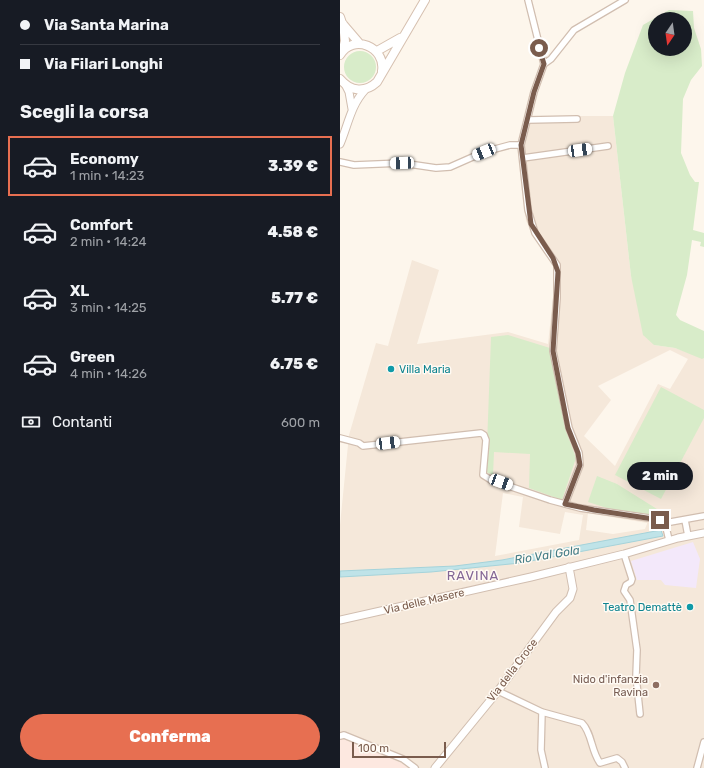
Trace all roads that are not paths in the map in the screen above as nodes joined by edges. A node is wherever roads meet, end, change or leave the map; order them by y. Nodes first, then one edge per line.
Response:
1 (425, 0) edge
2 (528, 0) edge
3 (625, 0) edge
4 (341, 20) edge
5 (405, 33) junction
6 (360, 44) junction
7 (377, 51) junction
8 (341, 54) edge
9 (544, 64) junction
10 (381, 76) junction
11 (341, 80) edge
12 (365, 90) junction
13 (352, 109) junction
14 (577, 119) dead end
15 (528, 120) junction
16 (340, 144) edge
17 (521, 145) junction
18 (608, 146) dead end
19 (523, 158) junction
20 (340, 162) edge
21 (340, 438) edge
22 (565, 504) junction
23 (704, 516) edge
24 (686, 528) junction
25 (667, 532) junction
26 (704, 533) edge
27 (624, 554) junction
28 (569, 567) junction
29 (340, 620) edge
30 (498, 691) junction
31 (542, 712) junction
32 (640, 714) dead end
33 (340, 736) edge
34 (704, 742) edge
35 (415, 768) edge
36 (435, 768) edge
37 (545, 768) edge
38 (625, 768) edge
39 (697, 768) edge

1 - 5 main road
2 - 9 street
3 - 9 street
4 - 6 main road
4 - 8 main road
5 - 7 main road
5 - 10 main road
6 - 7 main road
6 - 8 main road
7 - 10 main road
9 - 15 street
10 - 12 main road
11 - 12 main road
11 - 13 street
12 - 13 street
13 - 16 street
14 - 15 street
15 - 17 street
17 - 19 street
17 - 20 street
18 - 19 street
19 - 22 street
21 - 22 street
22 - 25 street
23 - 24 street
24 - 25 street, Via delle Masere
24 - 25 street
24 - 26 street, Via delle Masere
25 - 27 street, Via delle Masere
27 - 28 street, Via delle Masere
27 - 32 street
28 - 29 street, Via delle Masere
28 - 30 street, Via della Croce
30 - 31 street
30 - 36 street, Via della Croce
31 - 37 street
31 - 38 street
33 - 35 street
34 - 39 street

